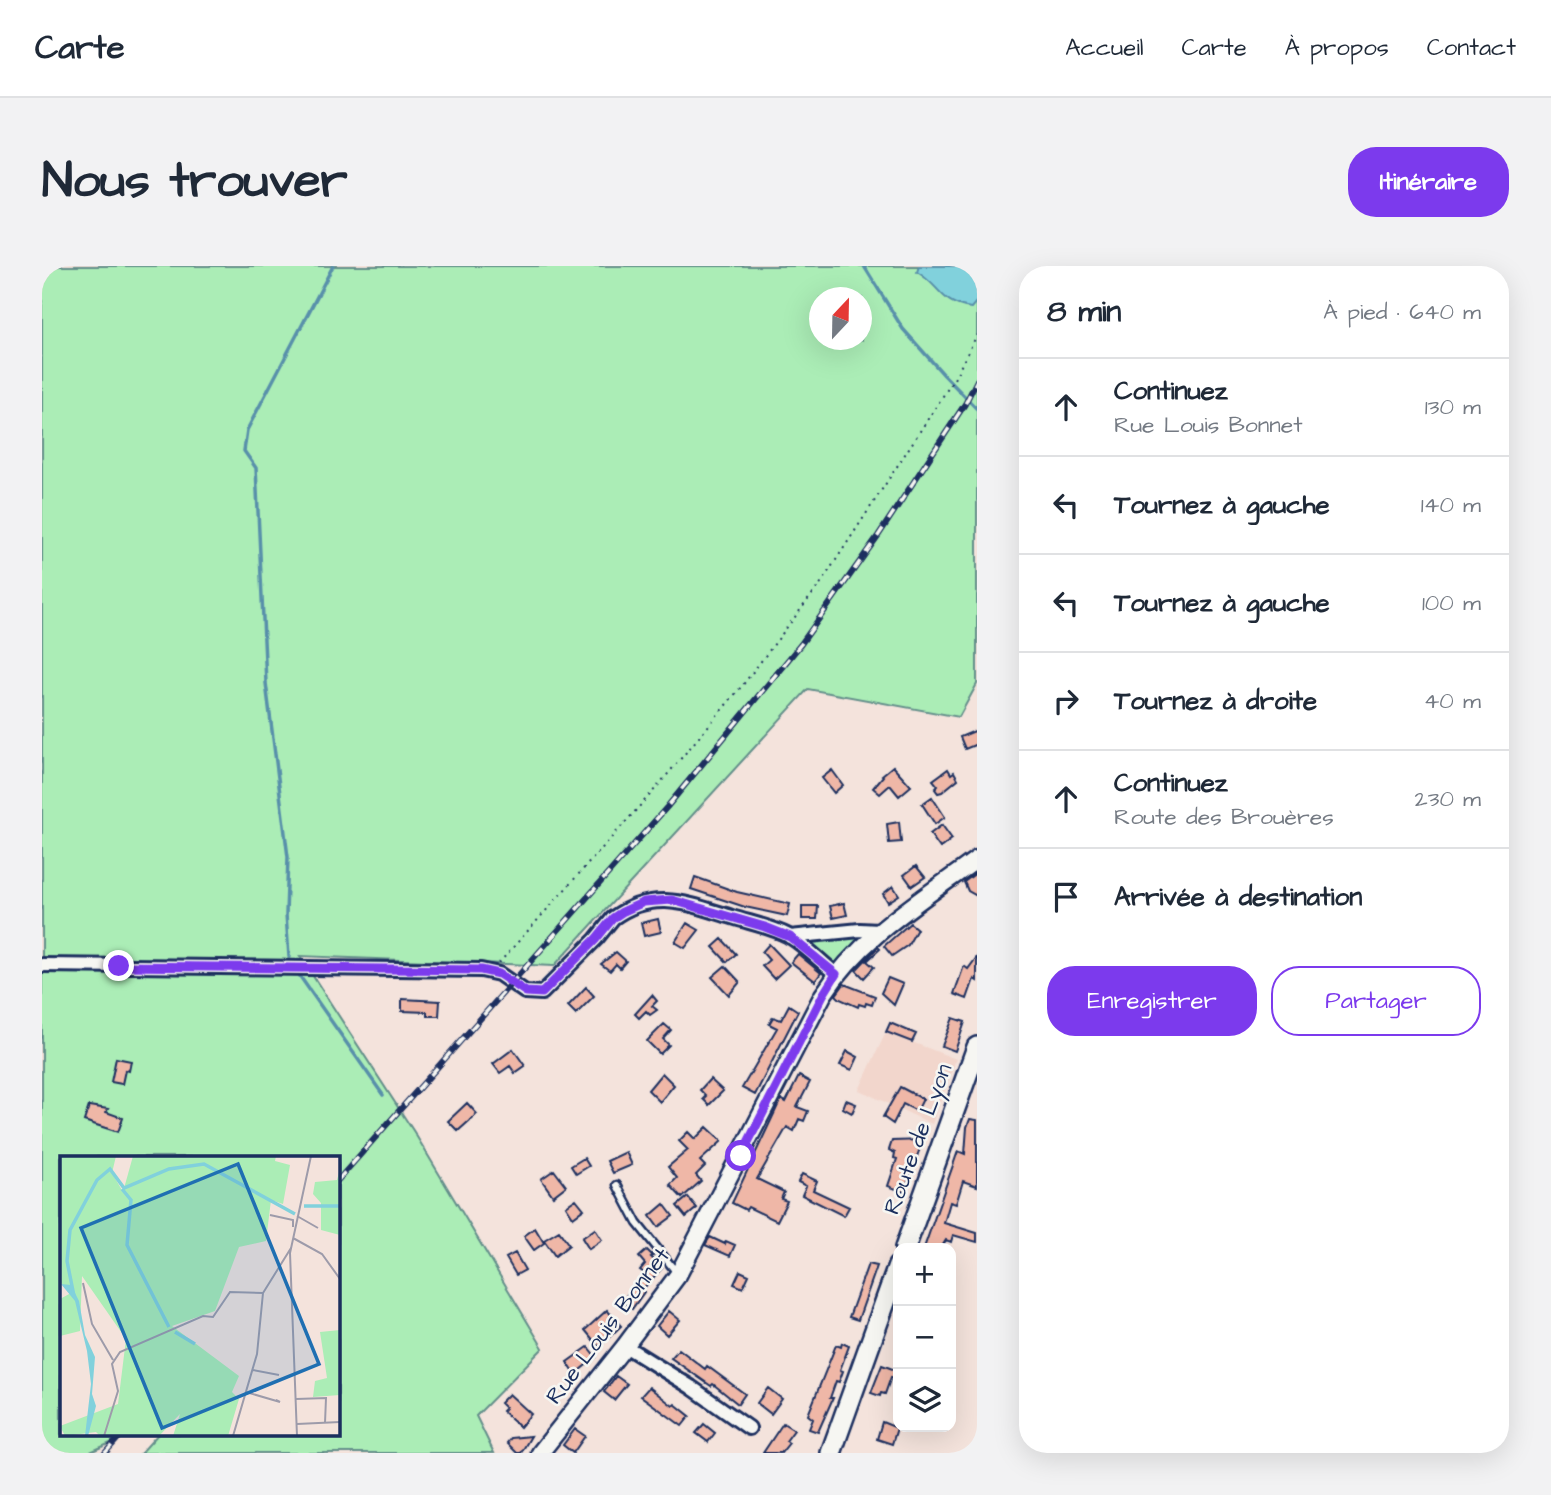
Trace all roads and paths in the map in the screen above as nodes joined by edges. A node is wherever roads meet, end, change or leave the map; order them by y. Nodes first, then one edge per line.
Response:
1 (977, 335) edge
2 (977, 859) edge
3 (879, 931) junction
4 (790, 937) junction
5 (42, 965) edge
6 (486, 971) junction
7 (836, 974) junction
8 (977, 1047) edge
9 (617, 1185) dead end
10 (907, 1243) edge
11 (678, 1275) junction
12 (893, 1280) edge
13 (625, 1346) junction
14 (750, 1428) dead end
15 (547, 1451) edge
16 (831, 1453) edge

1 - 6 path
2 - 3 street, Rue Louis Bonnet
3 - 4 street
3 - 7 street, Rue Louis Bonnet
4 - 6 street
4 - 7 street
5 - 6 street
7 - 11 street, Rue Louis Bonnet
8 - 10 main road, Route de Lyon
9 - 11 lane
11 - 13 street, Rue Louis Bonnet
12 - 16 main road
13 - 14 street
13 - 15 street, Rue Louis Bonnet

